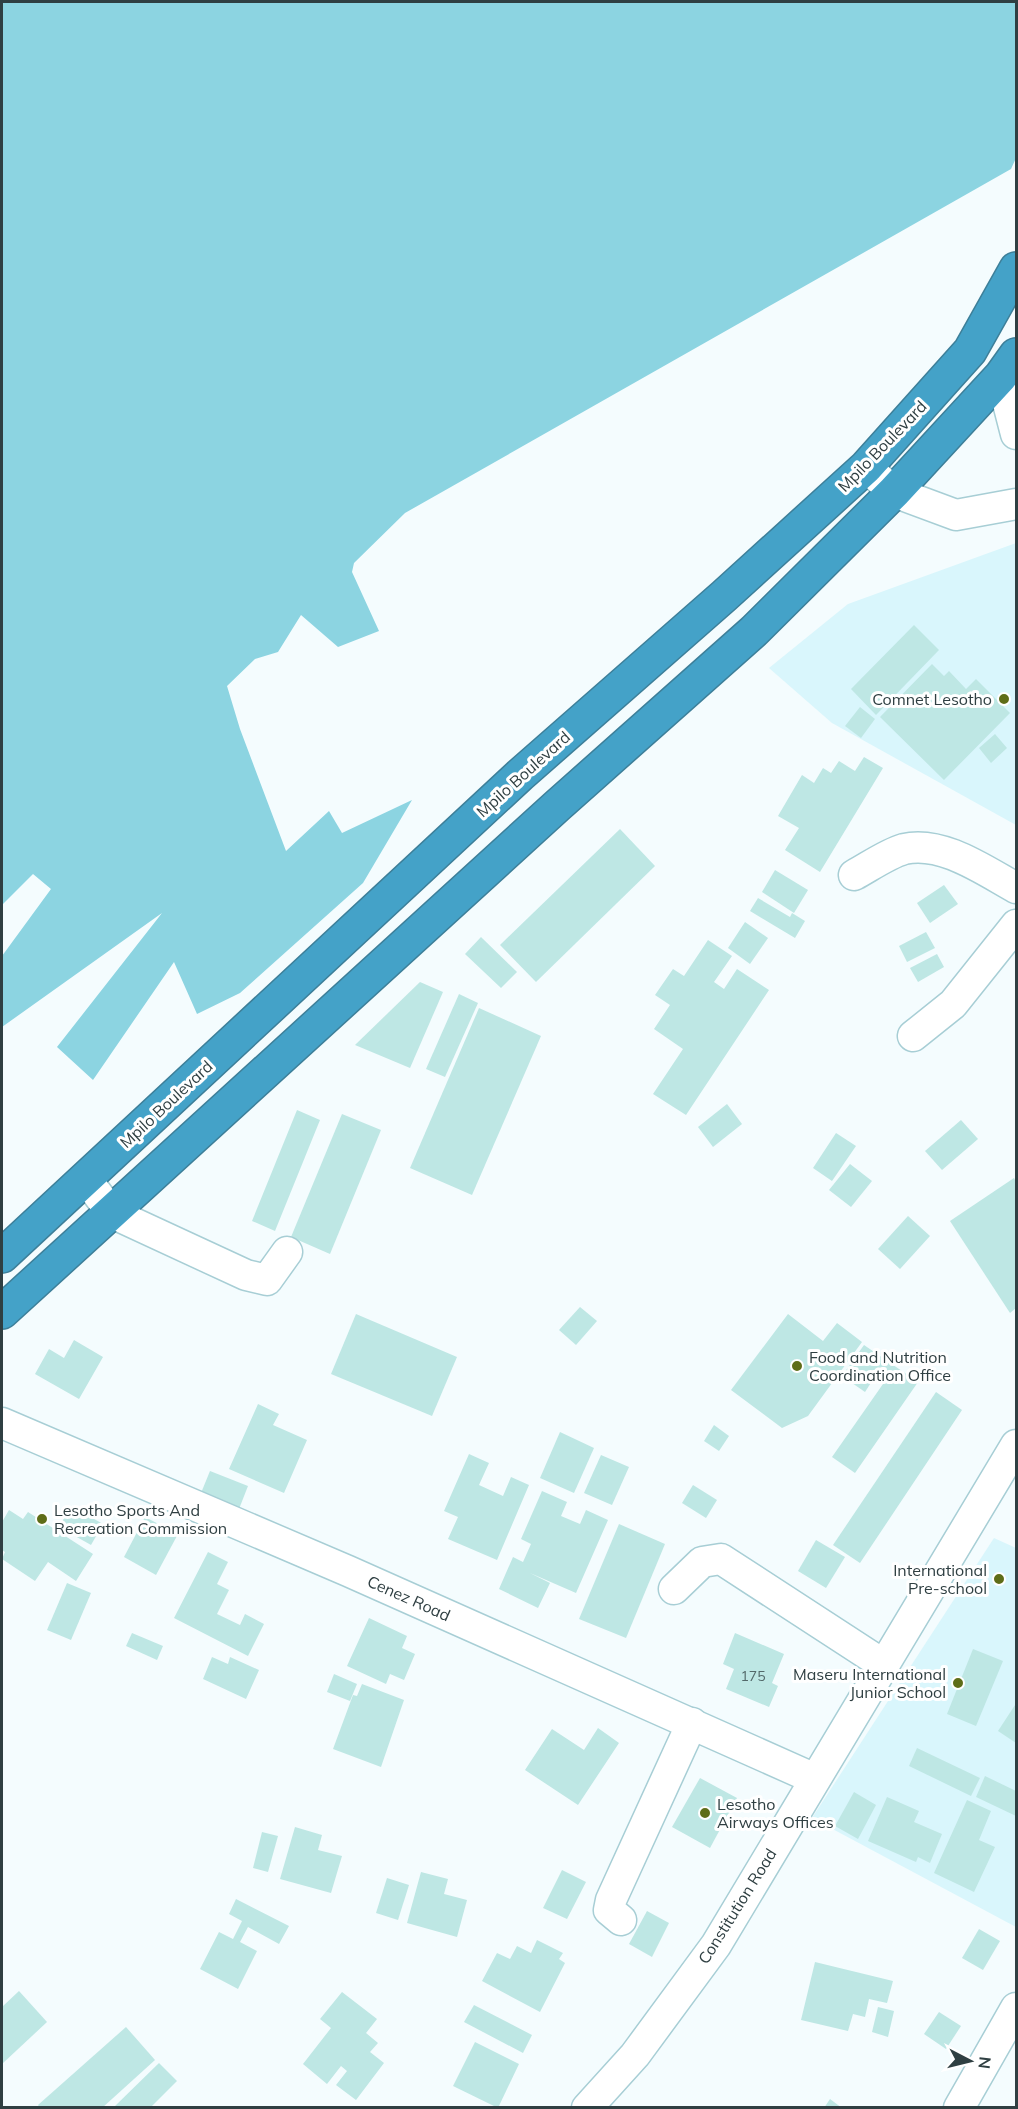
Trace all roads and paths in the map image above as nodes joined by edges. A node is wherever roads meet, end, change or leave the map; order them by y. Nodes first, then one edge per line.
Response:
1 (1017, 269) edge
2 (1009, 365) edge
3 (1017, 434) edge
4 (866, 467) junction
5 (894, 492) junction
6 (1017, 504) edge
7 (854, 875) dead end
8 (1017, 888) edge
9 (1017, 925) edge
10 (913, 1036) dead end
11 (86, 1179) junction
12 (112, 1212) junction
13 (287, 1252) dead end
14 (2, 1256) edge
15 (2, 1312) edge
16 (2, 1423) edge
17 (1017, 1445) edge
18 (674, 1589) dead end
19 (884, 1665) junction
20 (692, 1723) junction
21 (815, 1779) junction
22 (621, 1920) dead end
23 (1017, 2008) edge
24 (587, 2108) edge
25 (959, 2108) edge

1 - 4 highway, Mpilo Boulevard
2 - 3 street
2 - 5 highway
4 - 5 street
4 - 11 highway, Mpilo Boulevard
5 - 6 street
5 - 12 highway
7 - 8 street
9 - 10 street
11 - 12 street
11 - 14 highway, Mpilo Boulevard
12 - 13 street
12 - 15 highway
16 - 20 street, Cenez Road
17 - 19 street, Constitution Road
18 - 19 street
19 - 21 street, Constitution Road
20 - 21 street, Cenez Road
20 - 22 street
21 - 24 street, Constitution Road
23 - 25 street

